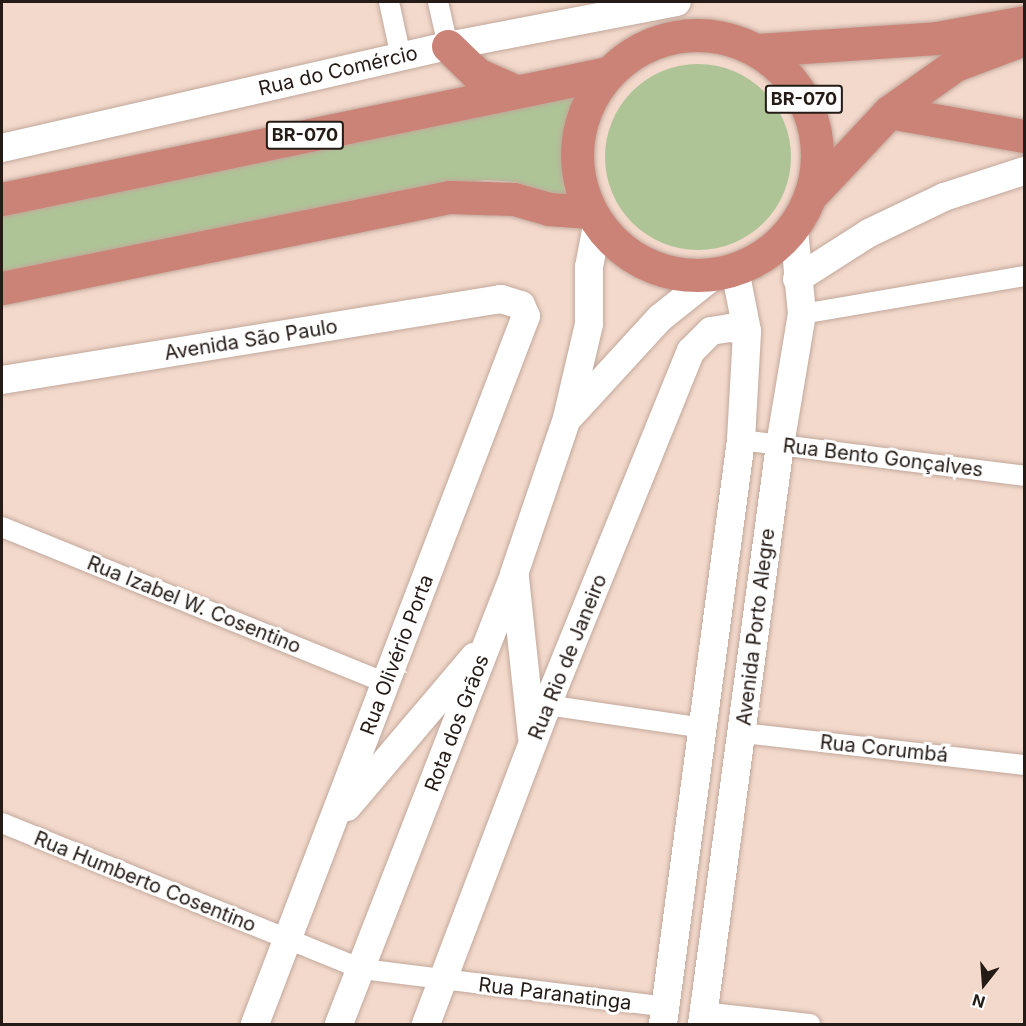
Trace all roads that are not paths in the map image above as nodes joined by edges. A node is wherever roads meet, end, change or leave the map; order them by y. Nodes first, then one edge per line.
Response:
1 (389, 2) edge
2 (438, 2) edge
3 (677, 2) edge
4 (1024, 21) edge
5 (1024, 39) edge
6 (448, 46) junction
7 (758, 50) junction
8 (401, 57) junction
9 (608, 73) junction
10 (515, 91) junction
11 (889, 112) junction
12 (1024, 136) edge
13 (2, 148) edge
14 (1024, 171) edge
15 (813, 193) junction
16 (2, 199) edge
17 (593, 219) junction
18 (794, 229) junction
19 (725, 272) junction
20 (1024, 276) edge
21 (796, 279) junction
22 (2, 288) edge
23 (501, 299) joint
24 (802, 314) junction
25 (747, 331) junction
26 (2, 380) edge
27 (567, 418) junction
28 (741, 440) junction
29 (780, 445) junction
30 (1024, 476) edge
31 (2, 527) edge
32 (514, 573) junction
33 (489, 639) junction
34 (387, 683) junction
35 (548, 705) junction
36 (705, 728) junction
37 (743, 733) junction
38 (533, 743) junction
39 (1024, 765) edge
40 (2, 824) edge
41 (333, 824) junction
42 (288, 941) junction
43 (362, 969) junction
44 (444, 981) junction
45 (664, 1016) edge
46 (703, 1018) edge
47 (255, 1024) edge
48 (339, 1024) edge
49 (426, 1024) edge
50 (810, 1024) edge

1 - 8 street
2 - 6 street
3 - 6 street, Rua do Comércio
4 - 7 highway, BR-070
5 - 11 highway, BR-070
6 - 8 street, Rua do Comércio
6 - 10 highway
7 - 9 highway, BR-070
7 - 15 highway, BR-070
8 - 13 street, Rua do Comércio
9 - 10 highway, BR-070
9 - 17 highway, BR-070
10 - 16 highway, BR-070
11 - 12 highway
11 - 15 highway, BR-070
14 - 21 street
15 - 18 highway, BR-070
17 - 19 highway, BR-070
17 - 22 highway
17 - 27 street, Rota dos Grãos
18 - 19 highway, BR-070
18 - 21 street, Avenida Porto Alegre
19 - 25 street, Avenida Porto Alegre
19 - 27 street, Rota dos Grãos
20 - 24 street
21 - 24 street, Avenida Porto Alegre
23 - 26 street, Avenida São Paulo
23 - 34 street, Rua Olivério Porta
24 - 29 street, Avenida Porto Alegre
25 - 28 street, Avenida Porto Alegre
25 - 35 street, Rua Rio de Janeiro
27 - 32 street, Rota dos Grãos
28 - 29 street, Rua Bento Gonçalves
28 - 36 street, Avenida Porto Alegre
29 - 30 street, Rua Bento Gonçalves
29 - 37 street, Avenida Porto Alegre
31 - 34 street, Rua Izabel W. Cosentino
32 - 33 street, Rota dos Grãos
32 - 38 street
33 - 41 street
33 - 43 street, Rota dos Grãos
34 - 41 street, Rua Olivério Porta
35 - 36 street
35 - 38 street, Rua Rio de Janeiro
36 - 45 street, Avenida Porto Alegre
37 - 39 street, Rua Corumbá
37 - 46 street, Avenida Porto Alegre
38 - 44 street, Rua Rio de Janeiro
40 - 42 street, Rua Humberto Cosentino
41 - 42 street, Rua Olivério Porta
42 - 43 street, Rua Humberto Cosentino
42 - 47 street, Rua Olivério Porta
43 - 44 street, Rua Paranatinga
43 - 48 street, Rota dos Grãos
44 - 45 street, Rua Paranatinga
44 - 49 street, Rua Rio de Janeiro
46 - 50 street

